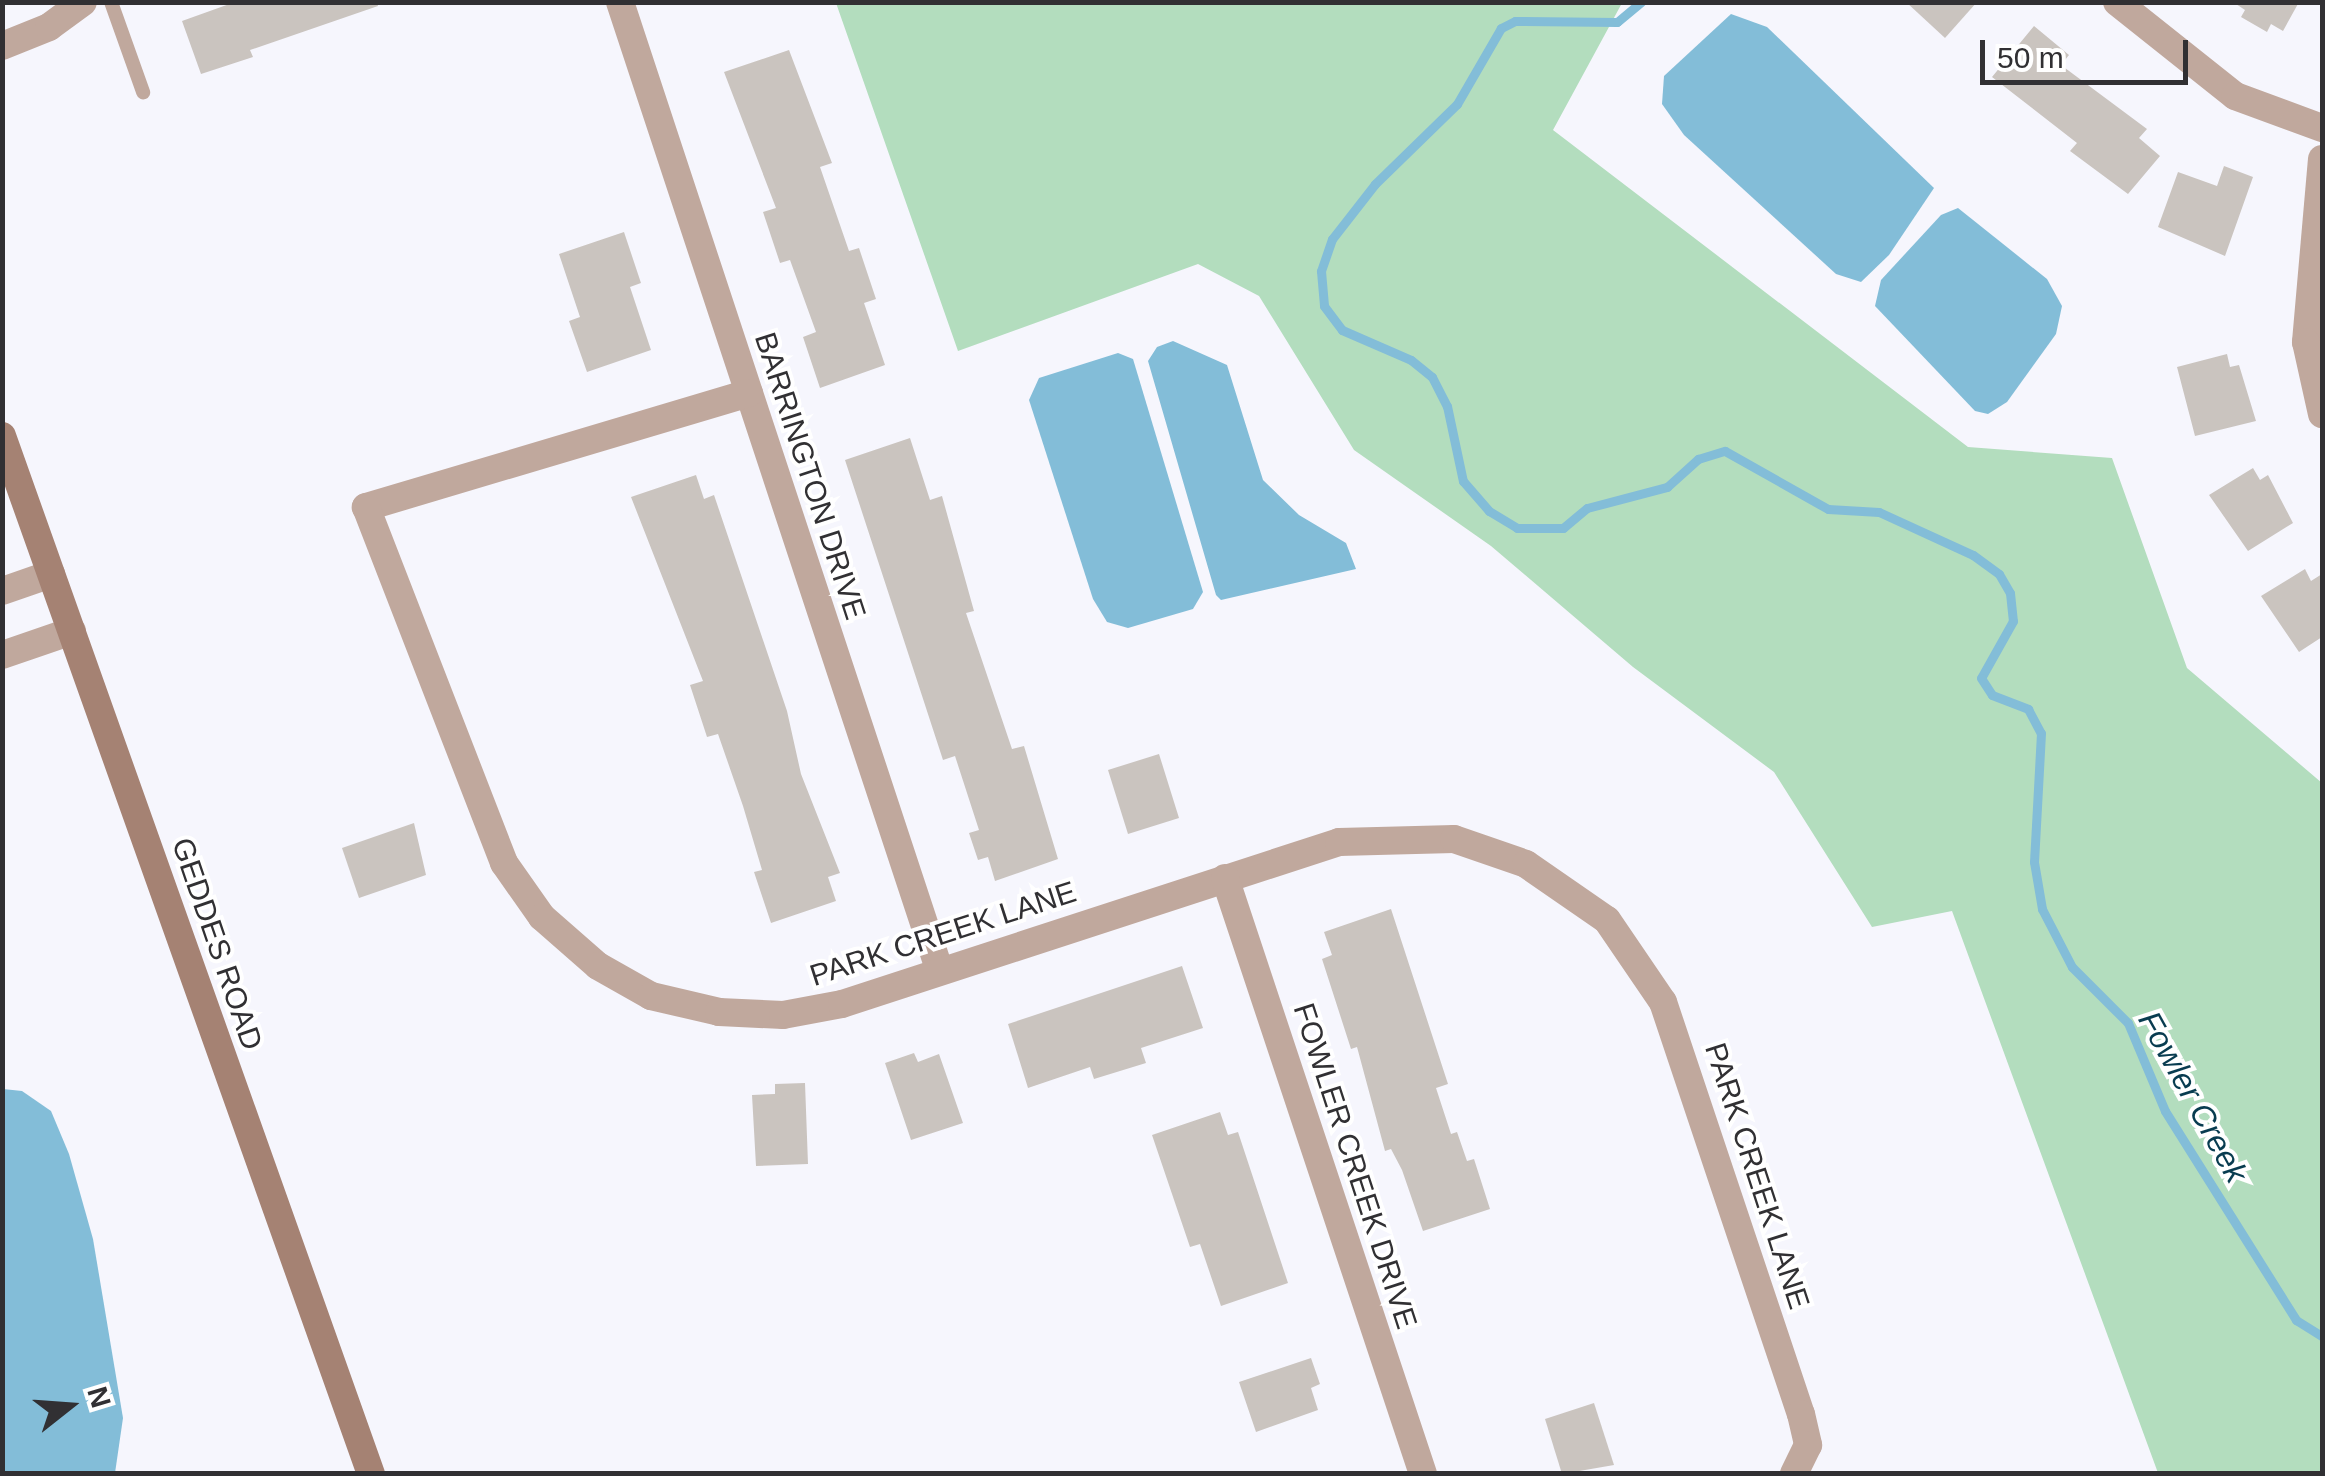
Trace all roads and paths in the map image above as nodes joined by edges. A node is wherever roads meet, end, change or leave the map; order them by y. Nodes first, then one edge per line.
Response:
1 (83, 2) edge
2 (111, 2) edge
3 (620, 2) edge
4 (2117, 2) edge
5 (2, 46) edge
6 (143, 92) dead end
7 (2322, 128) edge
8 (2322, 160) edge
9 (749, 393) junction
10 (2322, 414) edge
11 (2, 436) edge
12 (52, 574) junction
13 (2, 591) edge
14 (72, 631) junction
15 (2, 655) edge
16 (1226, 878) junction
17 (939, 969) junction
18 (370, 1474) edge
19 (1423, 1474) edge
20 (1794, 1474) edge

1 - 5 street
2 - 6 lane
3 - 9 street, BARRINGTON DRIVE
4 - 7 street
8 - 10 street
9 - 17 street, BARRINGTON DRIVE
9 - 17 street, PARK CREEK LANE
11 - 12 main road, GEDDES ROAD
12 - 13 street
12 - 14 main road, GEDDES ROAD
14 - 15 street
14 - 18 main road, GEDDES ROAD
16 - 17 street, PARK CREEK LANE
16 - 19 street, FOWLER CREEK DRIVE
16 - 20 street, PARK CREEK LANE

